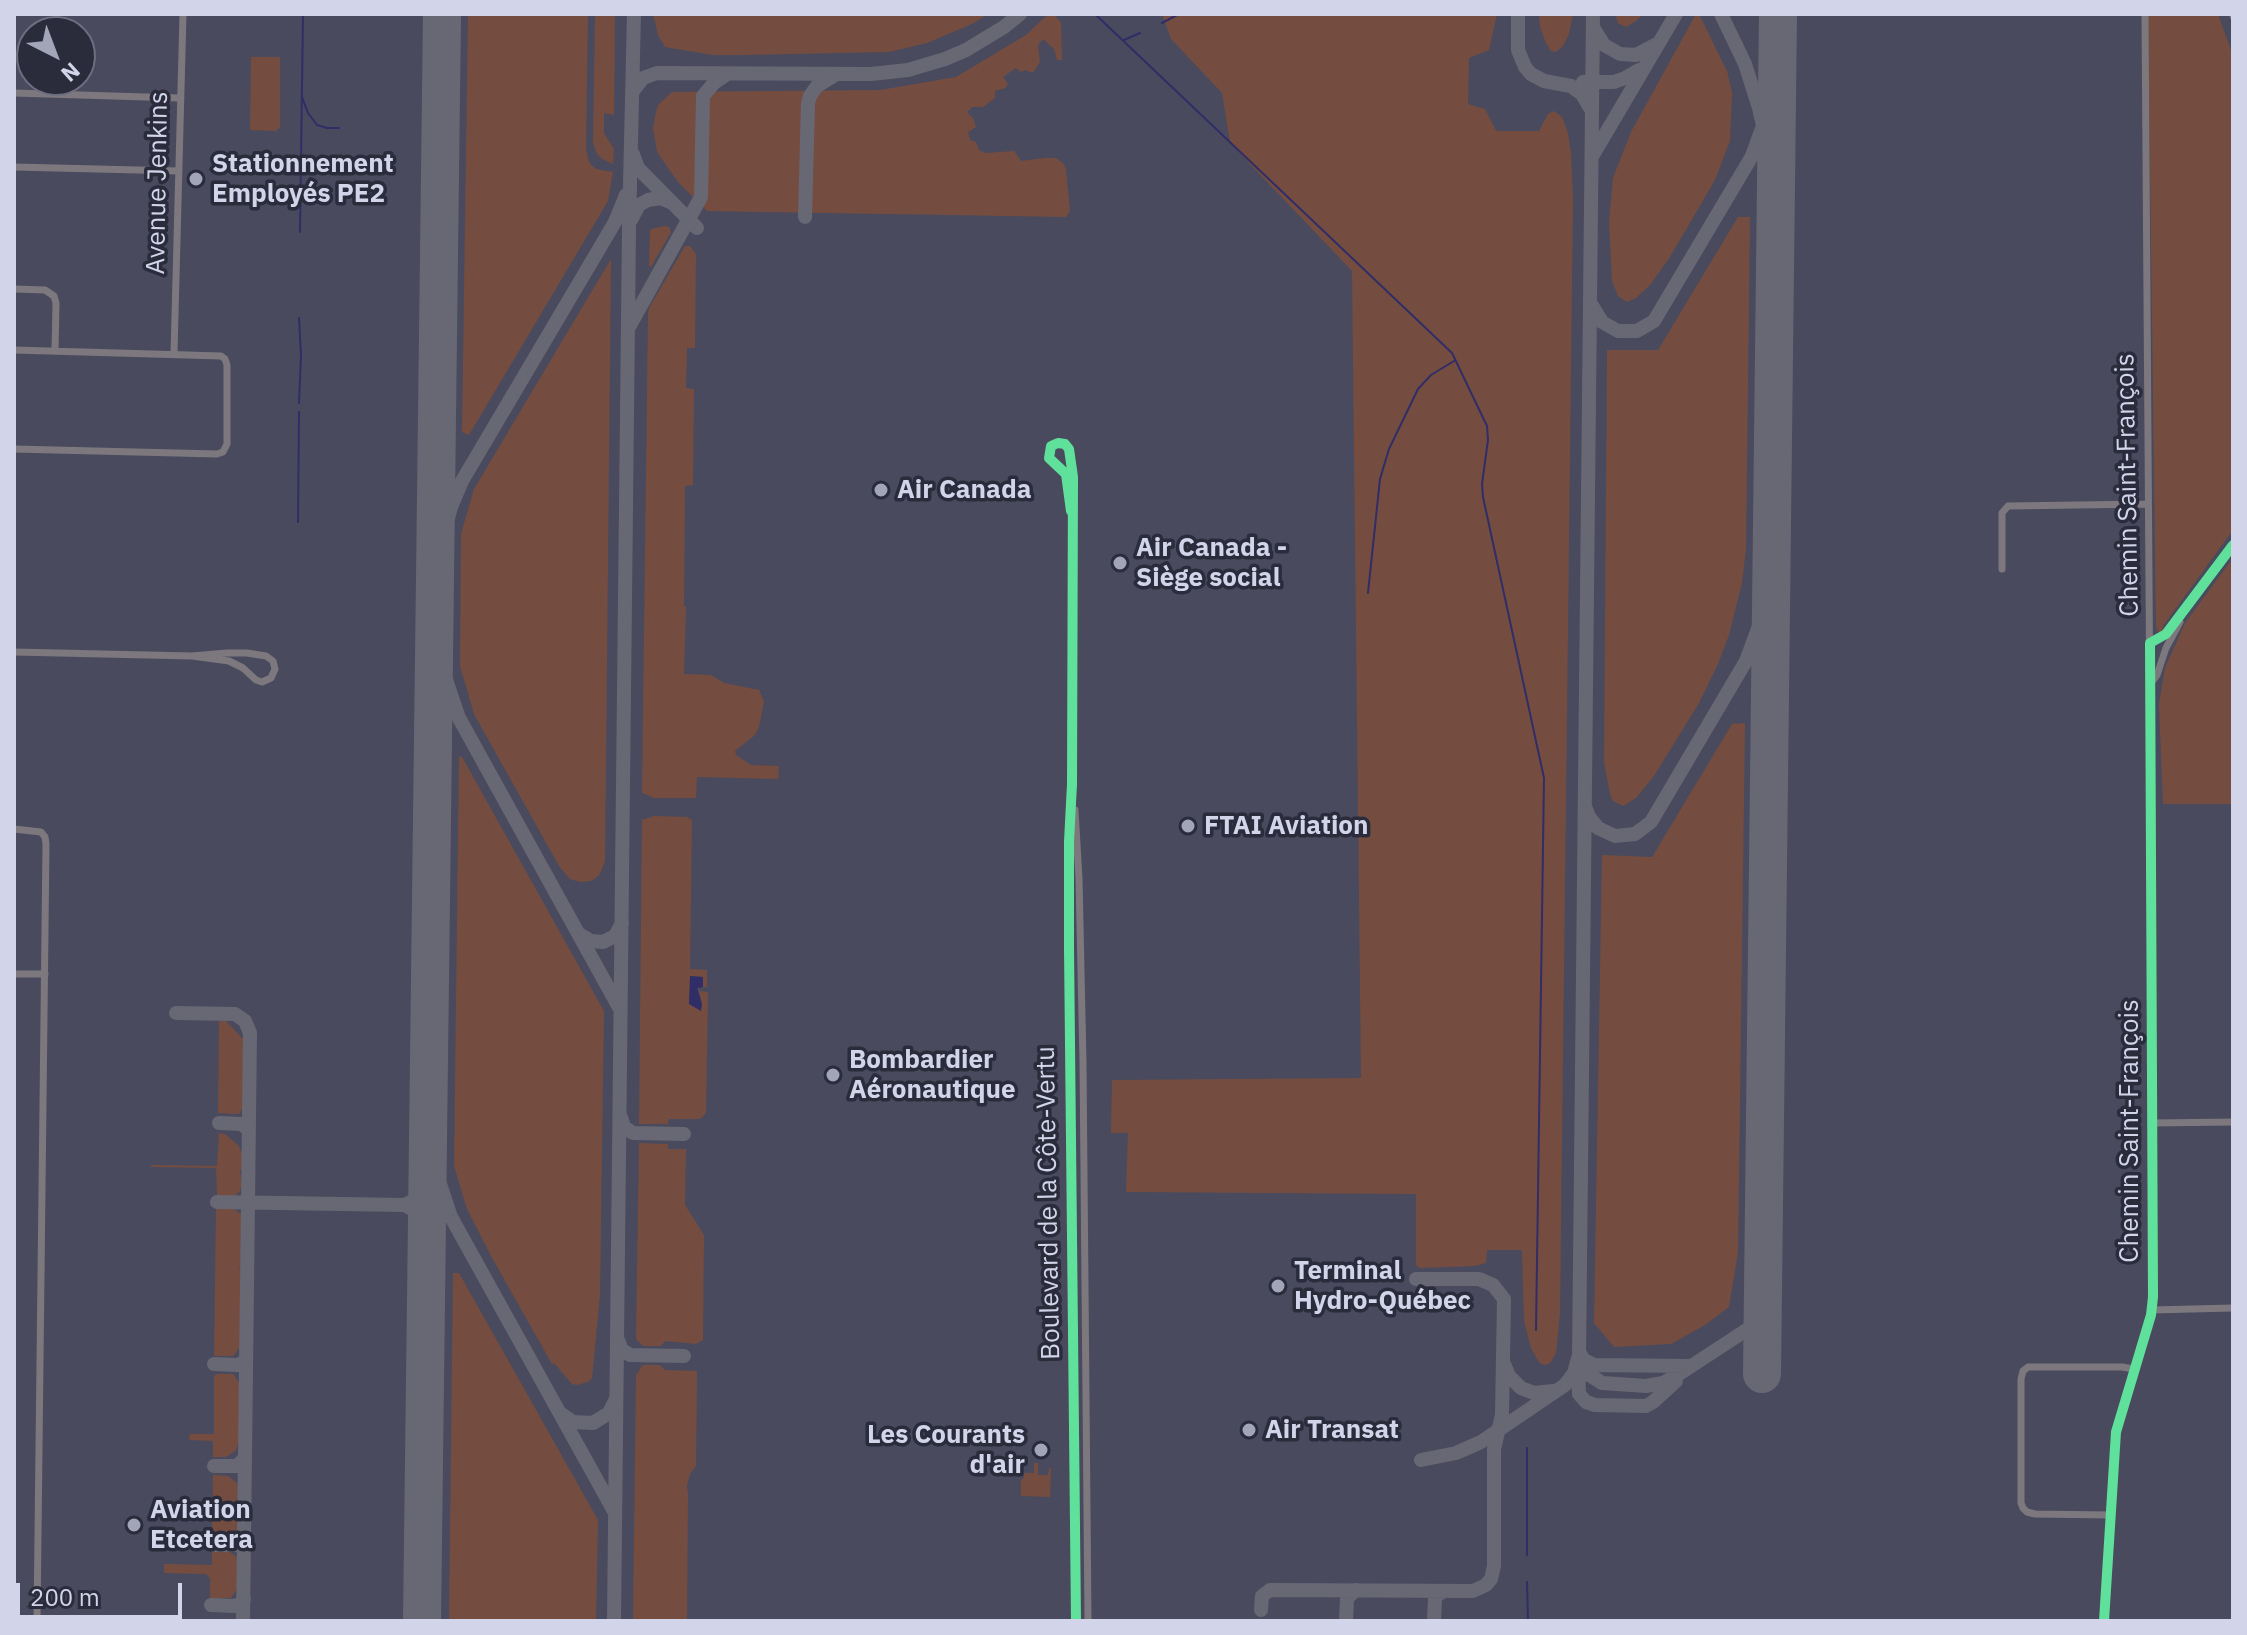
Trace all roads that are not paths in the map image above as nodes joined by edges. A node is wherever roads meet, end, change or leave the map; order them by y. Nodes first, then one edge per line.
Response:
1 (183, 14) edge
2 (2145, 14) edge
3 (14, 93) edge
4 (179, 98) junction
5 (14, 167) edge
6 (179, 171) junction
7 (14, 289) edge
8 (14, 350) edge
9 (55, 351) junction
10 (174, 353) junction
11 (14, 449) edge
12 (2148, 504) junction
13 (1071, 511) junction
14 (2233, 545) edge
15 (2002, 569) dead end
16 (2189, 605) junction
17 (2150, 643) junction
18 (14, 652) edge
19 (192, 656) junction
20 (2150, 684) junction
21 (1072, 784) junction
22 (14, 829) edge
23 (14, 974) edge
24 (45, 974) junction
25 (2233, 1122) edge
26 (2153, 1123) junction
27 (2233, 1308) edge
28 (2152, 1310) junction
29 (2134, 1369) junction
30 (2110, 1515) junction
31 (37, 1621) edge
32 (1076, 1621) edge
33 (1088, 1621) edge
34 (2104, 1621) edge

1 - 4 street, Avenue Jenkins
2 - 12 street, Chemin Saint-François
3 - 4 street
4 - 6 street, Avenue Jenkins
5 - 6 street
6 - 10 street, Avenue Jenkins
7 - 9 street
8 - 9 street
9 - 10 street
10 - 11 street
12 - 15 street
12 - 17 street, Chemin Saint-François
13 - 13 street, Boulevard de la Côte-Vertu
13 - 21 street, Boulevard de la Côte-Vertu
14 - 16 street
16 - 17 street
16 - 20 street
17 - 20 street, Chemin Saint-François
18 - 19 street
19 - 19 street
20 - 26 street, Chemin Saint-François
21 - 32 street, Boulevard de la Côte-Vertu
21 - 33 street, Boulevard de la Côte-Vertu
22 - 24 street
23 - 24 street
24 - 31 street
25 - 26 street
26 - 28 street, Chemin Saint-François
27 - 28 street
28 - 29 street, Chemin Saint-François
29 - 30 street, Chemin Saint-François
29 - 30 street
30 - 34 street, Chemin Saint-François

